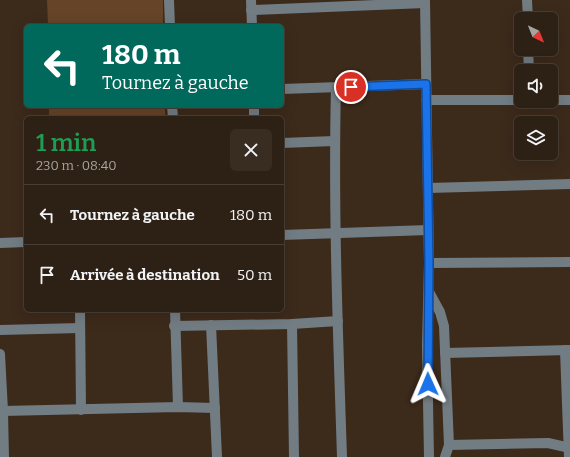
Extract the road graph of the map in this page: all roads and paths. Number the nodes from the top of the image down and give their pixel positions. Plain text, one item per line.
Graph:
1 (169, 0) edge
2 (527, 0) edge
3 (425, 1) edge
4 (251, 5) edge
5 (528, 12) edge
6 (170, 24) edge
7 (252, 24) edge
8 (426, 84) junction
9 (336, 87) junction
10 (284, 89) edge
11 (426, 100) junction
12 (514, 100) edge
13 (558, 100) edge
14 (570, 100) edge
15 (334, 141) junction
16 (284, 143) edge
17 (570, 184) edge
18 (428, 188) junction
19 (428, 230) junction
20 (335, 234) junction
21 (284, 235) edge
22 (24, 242) edge
23 (0, 243) edge
24 (570, 262) edge
25 (429, 263) junction
26 (428, 290) junction
27 (80, 312) edge
28 (175, 312) edge
29 (338, 321) junction
30 (292, 324) junction
31 (211, 325) junction
32 (174, 326) junction
33 (80, 328) junction
34 (0, 330) edge
35 (567, 350) edge
36 (446, 353) junction
37 (0, 354) edge
38 (446, 395) junction
39 (428, 396) junction
40 (178, 407) junction
41 (215, 408) junction
42 (81, 410) junction
43 (3, 411) junction
44 (448, 445) junction
45 (569, 451) edge
46 (4, 457) edge
47 (217, 457) edge
48 (294, 457) edge
49 (342, 457) edge
50 (429, 457) edge
51 (445, 457) edge

1 - 6 street
2 - 5 street
3 - 4 street
3 - 8 street
4 - 7 street
8 - 9 street
8 - 11 street
9 - 10 street
9 - 15 street
11 - 12 street
11 - 18 street
13 - 14 street
15 - 16 street
15 - 20 street
17 - 18 street
18 - 19 street
19 - 20 street
19 - 25 street
20 - 21 street
20 - 29 street
22 - 23 street
24 - 25 street
25 - 26 street
26 - 36 street
26 - 39 street
27 - 33 street
28 - 32 street
29 - 30 street
29 - 49 street
30 - 31 street
30 - 48 street
31 - 32 street
31 - 41 street
32 - 40 street
33 - 34 street
33 - 42 street
35 - 36 street
35 - 45 street
36 - 38 street
37 - 43 street
38 - 39 street
38 - 44 street
39 - 50 street
40 - 41 street
40 - 42 street
41 - 47 street
42 - 43 street
43 - 46 street
44 - 45 street
44 - 51 street

